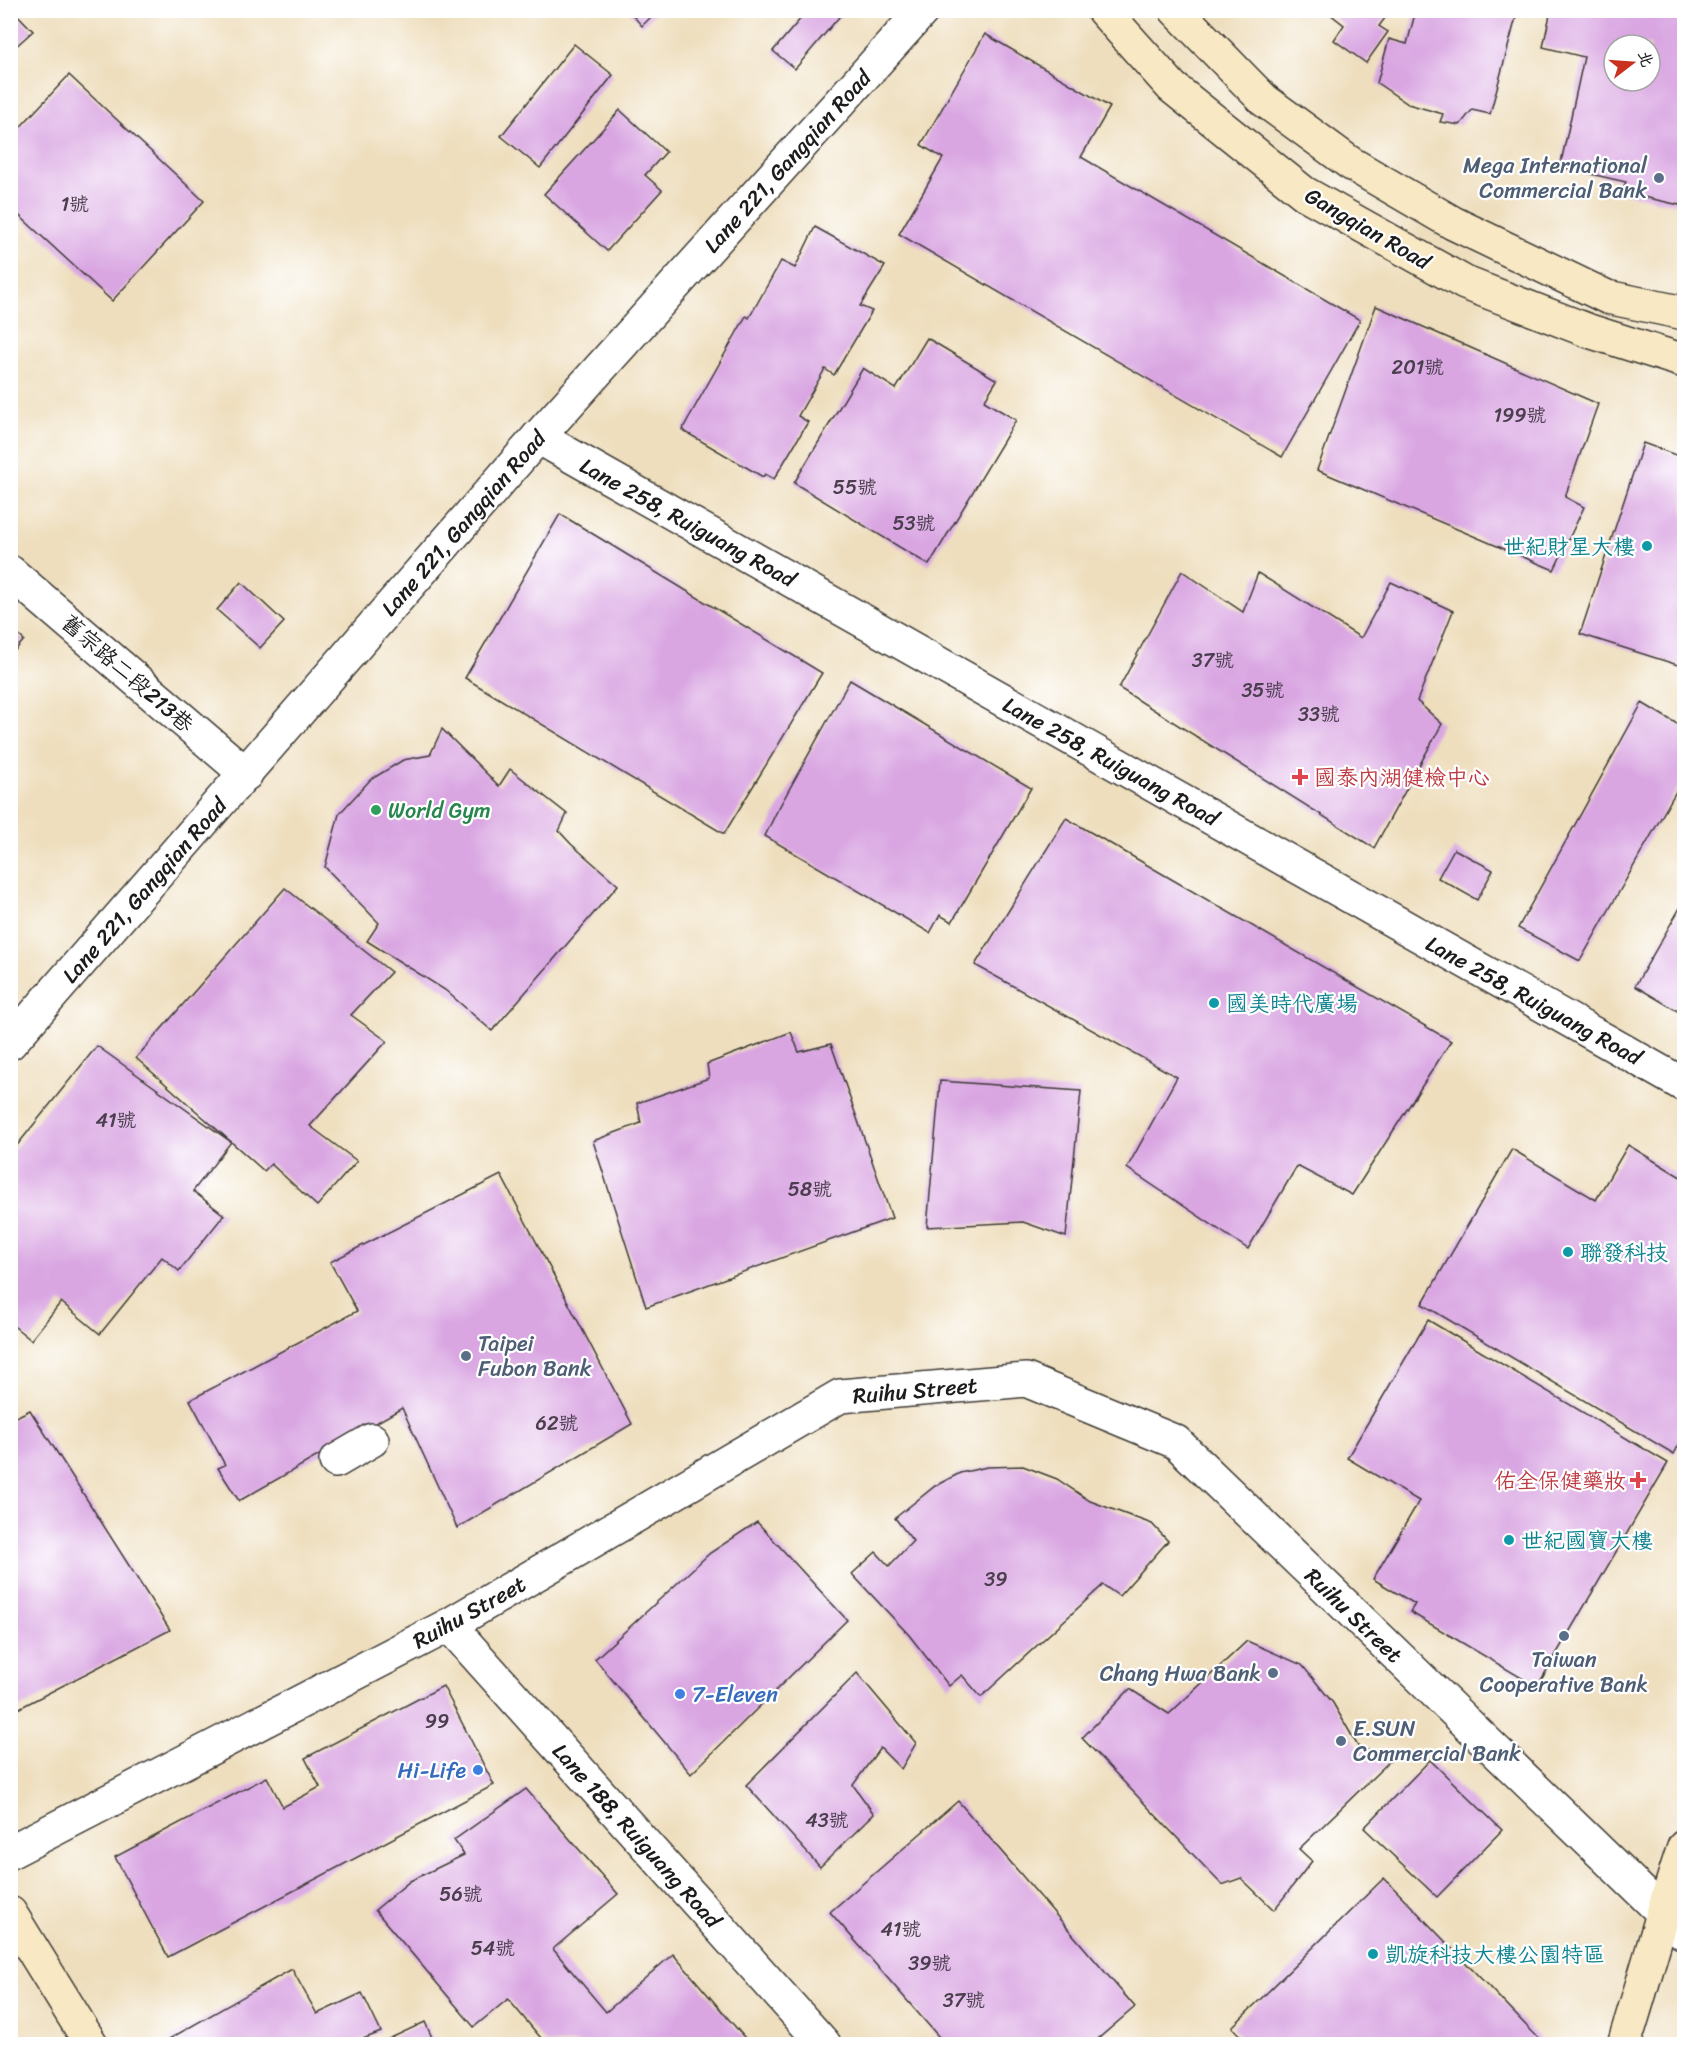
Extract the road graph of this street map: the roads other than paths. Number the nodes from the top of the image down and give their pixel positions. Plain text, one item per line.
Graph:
1 (924, 10) edge
2 (1103, 10) edge
3 (1176, 10) edge
4 (1684, 313) edge
5 (1684, 361) edge
6 (538, 437) junction
7 (10, 572) edge
8 (246, 774) junction
9 (10, 1042) edge
10 (1684, 1084) edge
11 (371, 1437) dead end
12 (336, 1461) dead end
13 (449, 1625) junction
14 (1684, 1847) edge
15 (10, 1852) edge
16 (10, 1913) edge
17 (1673, 1923) edge
18 (91, 2044) edge
19 (824, 2044) edge
20 (1624, 2044) edge

1 - 6 street, Lane 221, Gangqian Road
2 - 5 street, Gangqian Road
3 - 4 street, Gangqian Road
6 - 8 street, Lane 221, Gangqian Road
6 - 10 street, Lane 258, Ruiguang Road
7 - 8 street, 舊宗路二段213巷
8 - 9 street, Lane 221, Gangqian Road
11 - 12 street
13 - 15 street, Ruihu Street
13 - 17 street, Ruihu Street
13 - 19 street, Lane 188, Ruiguang Road
14 - 17 street
16 - 18 street
17 - 20 street

